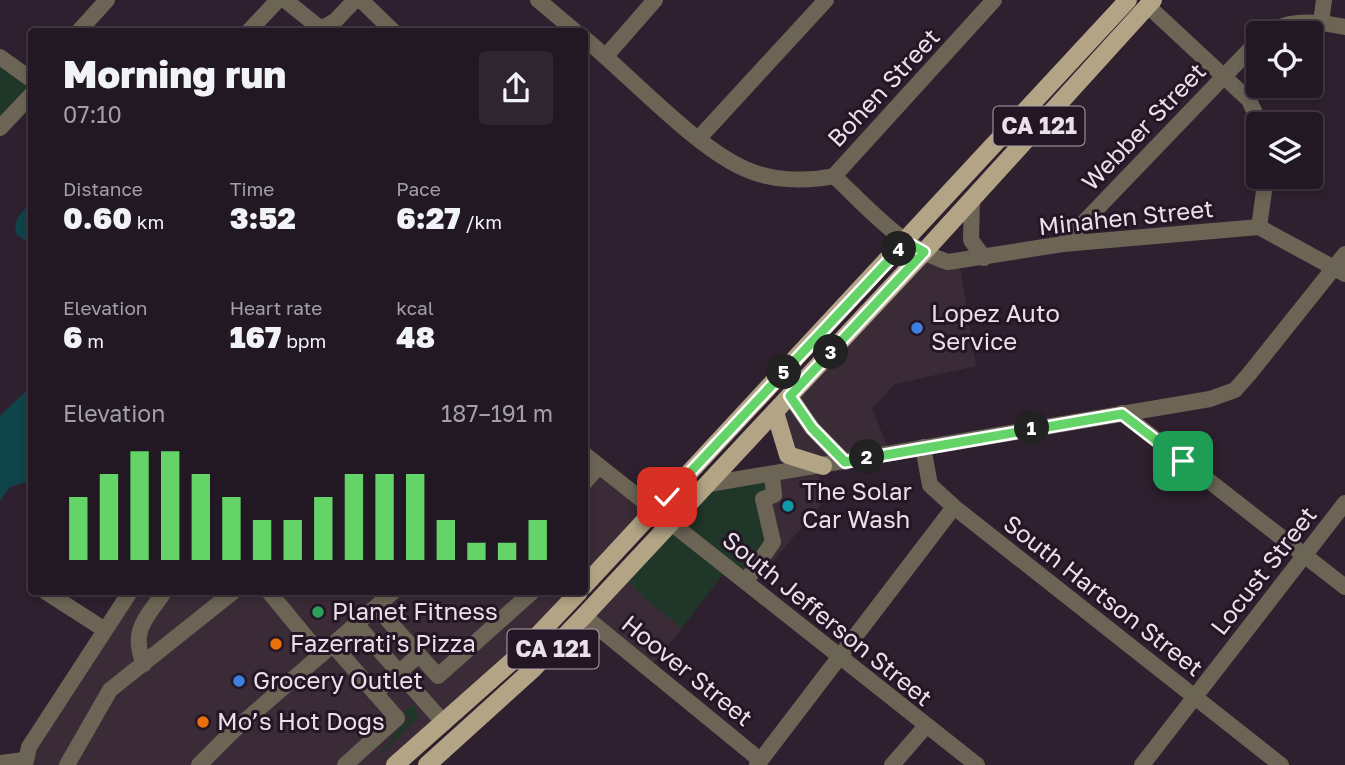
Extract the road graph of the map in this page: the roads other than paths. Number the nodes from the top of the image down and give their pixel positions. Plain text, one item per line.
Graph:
1 (107, 0) edge
2 (278, 0) edge
3 (286, 0) edge
4 (355, 0) edge
5 (361, 0) edge
6 (538, 0) edge
7 (655, 0) edge
8 (826, 0) edge
9 (995, 0) edge
10 (1128, 0) edge
11 (1324, 0) edge
12 (1151, 3) edge
13 (1321, 21) edge
14 (1323, 22) edge
15 (1345, 27) edge
16 (82, 28) edge
17 (252, 28) edge
18 (320, 28) edge
19 (323, 28) edge
20 (390, 28) edge
21 (571, 28) edge
22 (588, 41) edge
23 (1246, 53) edge
24 (606, 56) junction
25 (0, 57) edge
26 (1225, 75) junction
27 (28, 77) edge
28 (28, 98) edge
29 (1254, 112) edge
30 (0, 128) edge
31 (699, 138) junction
32 (834, 176) junction
33 (1264, 189) edge
34 (972, 199) junction
35 (1259, 227) junction
36 (906, 242) junction
37 (1063, 244) junction
38 (924, 252) junction
39 (1345, 254) edge
40 (984, 258) junction
41 (1339, 272) edge
42 (790, 396) junction
43 (775, 412) junction
44 (1122, 414) junction
45 (923, 447) junction
46 (588, 457) edge
47 (845, 462) junction
48 (599, 466) junction
49 (823, 466) junction
50 (772, 475) junction
51 (588, 478) edge
52 (709, 484) junction
53 (1345, 503) edge
54 (954, 507) junction
55 (654, 511) junction
56 (671, 524) junction
57 (1305, 556) junction
58 (588, 579) edge
59 (746, 581) junction
60 (1345, 587) edge
61 (51, 595) edge
62 (128, 595) edge
63 (162, 595) edge
64 (229, 595) edge
65 (272, 595) edge
66 (390, 595) edge
67 (529, 595) edge
68 (573, 595) edge
69 (377, 608) junction
70 (584, 616) junction
71 (357, 625) junction
72 (105, 630) junction
73 (327, 650) junction
74 (419, 655) junction
75 (842, 657) junction
76 (144, 664) junction
77 (399, 672) junction
78 (375, 693) junction
79 (1194, 698) junction
80 (444, 723) junction
81 (926, 726) junction
82 (758, 762) edge
83 (0, 763) edge
84 (24, 763) edge
85 (67, 765) edge
86 (199, 765) edge
87 (345, 765) edge
88 (396, 765) edge
89 (427, 765) edge
90 (892, 765) edge
91 (977, 765) edge
92 (1142, 765) edge
93 (1281, 765) edge

1 - 16 street
2 - 17 street
3 - 18 street
4 - 19 street
5 - 20 street
6 - 21 street
7 - 24 street
8 - 31 street
9 - 32 street, Bohen Street
10 - 36 main road, CA 121
11 - 13 street
12 - 26 street
12 - 34 main road, CA 121
14 - 15 street
22 - 24 street
23 - 26 street, Webber Street
24 - 31 street
25 - 27 street
26 - 29 street
26 - 37 street, Webber Street
28 - 30 street
31 - 32 street
32 - 36 street, Minahen Street
33 - 35 street
34 - 38 main road, CA 121
34 - 40 street
35 - 37 street, Minahen Street
35 - 41 street
36 - 38 street, Minahen Street
36 - 55 main road, CA 121
37 - 40 street, Minahen Street
38 - 40 street, Minahen Street
38 - 42 main road, CA 121
39 - 41 street
41 - 44 street
42 - 43 main road, CA 121
42 - 47 street
43 - 49 main road
43 - 52 main road, CA 121
44 - 45 street
44 - 57 street
45 - 47 street
45 - 54 street, South Hartson Street
46 - 48 street, South Jefferson Street
47 - 49 street
48 - 51 street
48 - 55 street, South Jefferson Street
49 - 50 street
50 - 52 street
50 - 59 street
52 - 56 main road, CA 121
53 - 57 street, Locust Street
54 - 75 street
54 - 79 street, South Hartson Street
55 - 56 street, South Jefferson Street
55 - 58 main road, CA 121
56 - 59 street, South Jefferson Street
56 - 70 main road, CA 121
57 - 60 street
57 - 79 street, Locust Street
59 - 75 street, South Jefferson Street
61 - 72 street
62 - 72 street
63 - 76 street
64 - 76 street
65 - 73 street
66 - 69 street
67 - 74 street
68 - 80 main road, CA 121
69 - 71 street
69 - 74 street
70 - 82 street, Hoover Street
70 - 89 main road, CA 121
71 - 73 street
71 - 77 street
72 - 84 street
73 - 78 street
73 - 86 street
74 - 77 street
75 - 81 street, South Jefferson Street
75 - 82 street
76 - 85 street
77 - 78 street
77 - 80 street
78 - 87 street
79 - 92 street, Locust Street
79 - 93 street, South Hartson Street
80 - 88 main road, CA 121
81 - 90 street
81 - 91 street, South Jefferson Street
83 - 84 street

